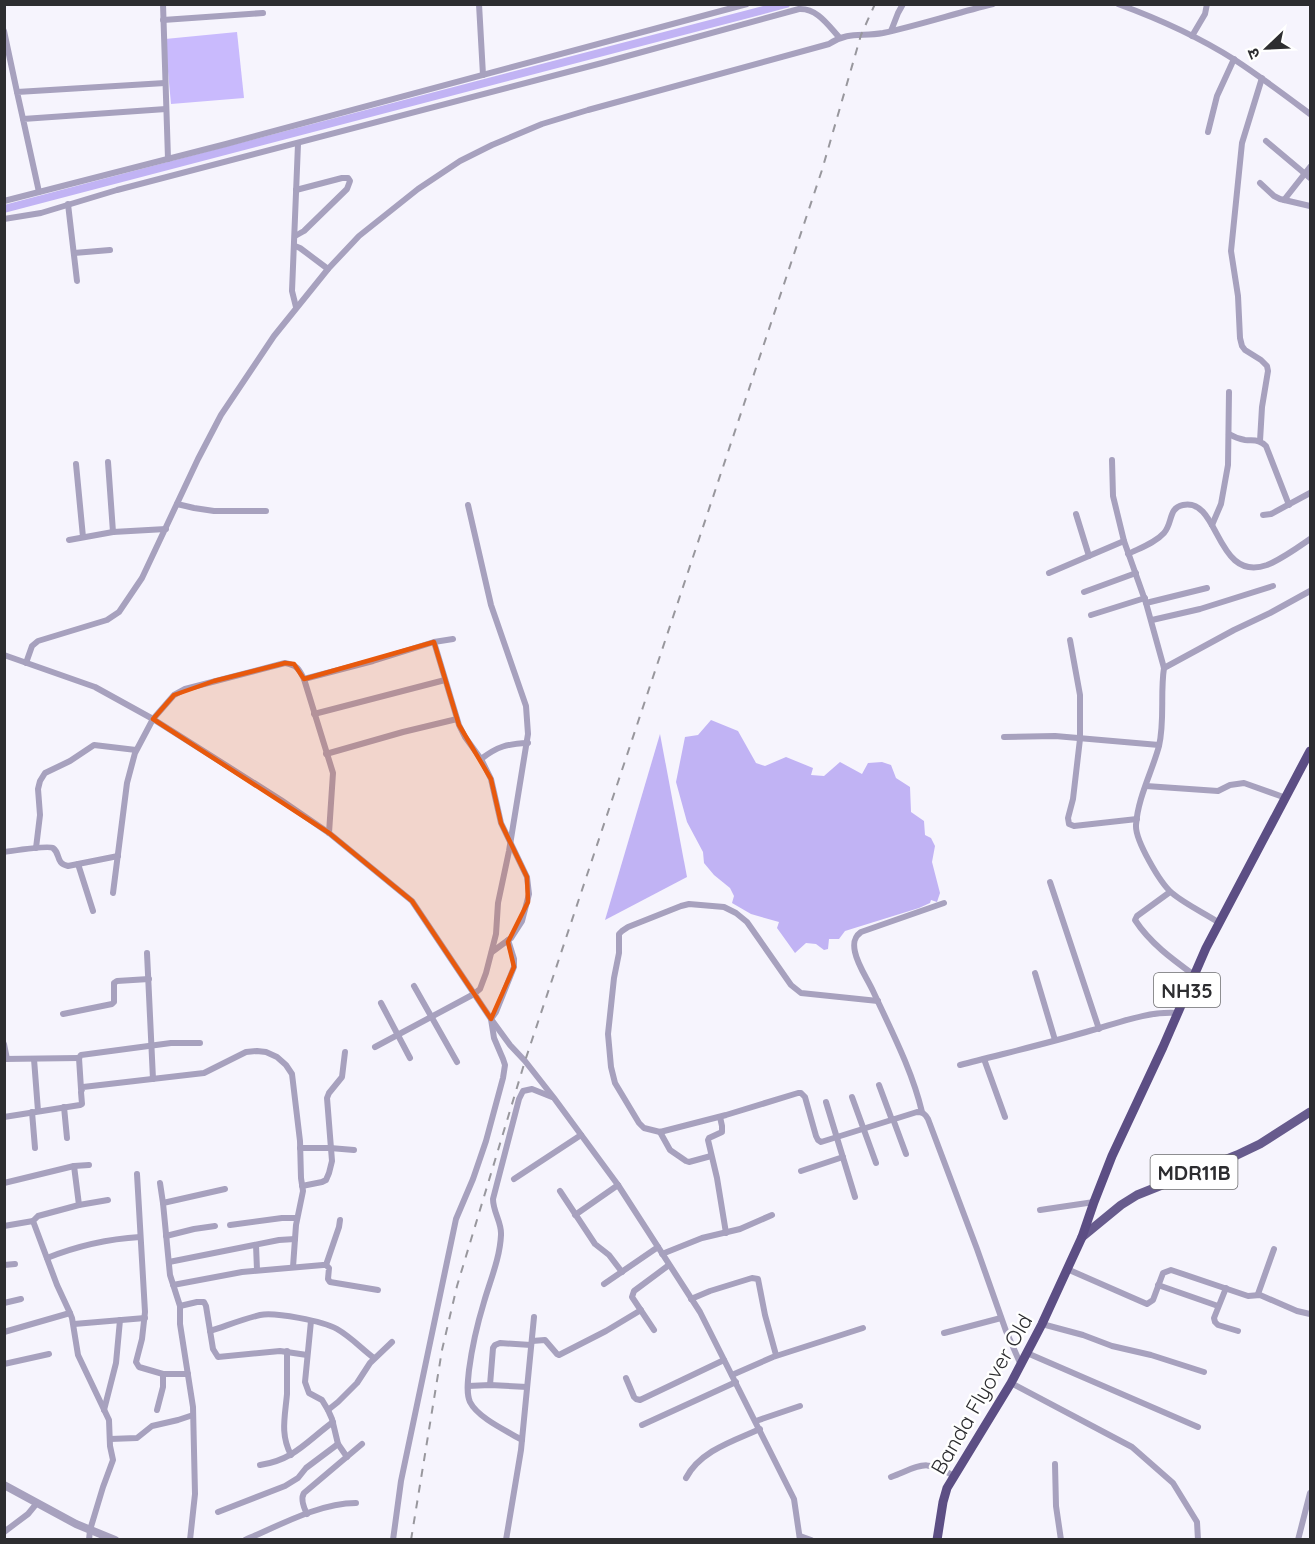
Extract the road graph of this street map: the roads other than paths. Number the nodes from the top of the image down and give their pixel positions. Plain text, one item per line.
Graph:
1 (163, 4) edge
2 (479, 4) edge
3 (747, 4) edge
4 (903, 4) edge
5 (993, 4) edge
6 (1118, 4) edge
7 (1207, 4) edge
8 (263, 14) dead end
9 (163, 20) junction
10 (4, 31) edge
11 (891, 31) junction
12 (1192, 36) junction
13 (839, 37) junction
14 (1234, 59) junction
15 (483, 75) junction
16 (1262, 78) junction
17 (165, 83) junction
18 (17, 92) junction
19 (1311, 104) edge
20 (166, 109) junction
21 (1310, 114) edge
22 (23, 119) junction
23 (1208, 132) dead end
24 (1266, 141) dead end
25 (298, 144) junction
26 (168, 159) junction
27 (1311, 167) edge
28 (1308, 176) edge
29 (1260, 183) dead end
30 (296, 190) junction
31 (39, 192) junction
32 (1284, 200) junction
33 (4, 201) edge
34 (68, 204) junction
35 (1311, 206) edge
36 (4, 219) edge
37 (295, 236) junction
38 (295, 246) junction
39 (110, 250) dead end
40 (74, 253) junction
41 (328, 269) junction
42 (77, 281) dead end
43 (296, 307) junction
44 (1229, 392) dead end
45 (1229, 434) junction
46 (1260, 441) junction
47 (1112, 460) dead end
48 (108, 462) dead end
49 (76, 464) dead end
50 (1311, 493) edge
51 (177, 504) junction
52 (468, 505) dead end
53 (1289, 505) junction
54 (266, 511) dead end
55 (1076, 514) dead end
56 (1263, 515) dead end
57 (1212, 525) junction
58 (166, 529) junction
59 (113, 531) junction
60 (83, 537) junction
61 (1311, 539) edge
62 (69, 540) dead end
63 (1124, 542) junction
64 (1128, 554) junction
65 (1089, 556) junction
66 (1049, 573) dead end
67 (1136, 573) junction
68 (1273, 586) dead end
69 (1207, 588) dead end
70 (1311, 591) edge
71 (1084, 592) dead end
72 (1146, 600) junction
73 (1091, 615) dead end
74 (1152, 620) junction
75 (453, 639) dead end
76 (1070, 639) dead end
77 (434, 642) junction
78 (4, 655) edge
79 (26, 663) junction
80 (1164, 668) junction
81 (304, 679) junction
82 (445, 680) junction
83 (314, 714) junction
84 (153, 719) junction
85 (458, 719) junction
86 (1004, 737) dead end
87 (1080, 739) junction
88 (528, 743) junction
89 (1159, 745) junction
90 (136, 750) junction
91 (1311, 751) edge
92 (326, 754) junction
93 (481, 759) junction
94 (1146, 786) junction
95 (1286, 798) junction
96 (1137, 819) junction
97 (329, 833) junction
98 (510, 844) junction
99 (36, 848) junction
100 (4, 852) edge
101 (118, 855) junction
102 (78, 864) junction
103 (1050, 882) dead end
104 (1170, 892) junction
105 (113, 893) dead end
106 (944, 903) dead end
107 (93, 910) dead end
108 (1218, 922) junction
109 (508, 940) junction
110 (147, 953) dead end
111 (492, 953) junction
112 (1035, 973) dead end
113 (1194, 975) junction
114 (149, 979) junction
115 (414, 986) dead end
116 (474, 994) junction
117 (878, 1001) junction
118 (381, 1003) dead end
119 (1177, 1013) junction
120 (63, 1014) dead end
121 (432, 1016) junction
122 (491, 1020) junction
123 (1099, 1029) junction
124 (398, 1034) junction
125 (1055, 1040) junction
126 (200, 1043) dead end
127 (4, 1044) edge
128 (152, 1046) junction
129 (375, 1047) dead end
130 (345, 1052) dead end
131 (79, 1058) junction
132 (410, 1058) dead end
133 (6, 1059) edge
134 (33, 1059) junction
135 (984, 1059) junction
136 (457, 1062) dead end
137 (960, 1065) dead end
138 (153, 1079) junction
139 (879, 1085) dead end
140 (81, 1089) junction
141 (852, 1097) dead end
142 (554, 1098) junction
143 (826, 1102) dead end
144 (64, 1107) junction
145 (35, 1112) junction
146 (922, 1112) junction
147 (1311, 1112) edge
148 (4, 1116) edge
149 (720, 1117) junction
150 (1005, 1117) dead end
151 (893, 1120) junction
152 (863, 1129) junction
153 (660, 1132) junction
154 (581, 1135) junction
155 (836, 1137) junction
156 (67, 1138) dead end
157 (36, 1148) dead end
158 (300, 1148) junction
159 (330, 1148) junction
160 (354, 1150) dead end
161 (906, 1154) dead end
162 (711, 1156) junction
163 (843, 1157) junction
164 (876, 1163) dead end
165 (89, 1165) dead end
166 (74, 1166) junction
167 (801, 1171) dead end
168 (137, 1174) dead end
169 (514, 1179) dead end
170 (4, 1183) edge
171 (160, 1183) dead end
172 (618, 1185) junction
173 (302, 1186) junction
174 (225, 1190) dead end
175 (560, 1191) dead end
176 (855, 1197) dead end
177 (108, 1200) dead end
178 (1094, 1202) junction
179 (163, 1203) junction
180 (79, 1205) junction
181 (1040, 1210) dead end
182 (575, 1215) junction
183 (772, 1215) dead end
184 (297, 1218) junction
185 (340, 1220) dead end
186 (33, 1221) junction
187 (230, 1225) dead end
188 (4, 1226) edge
189 (214, 1226) dead end
190 (726, 1233) junction
191 (166, 1236) junction
192 (140, 1237) junction
193 (1082, 1237) junction
194 (295, 1239) junction
195 (256, 1245) junction
196 (658, 1247) junction
197 (1274, 1249) dead end
198 (662, 1254) junction
199 (46, 1258) junction
200 (169, 1262) junction
201 (15, 1264) dead end
202 (4, 1265) edge
203 (326, 1265) junction
204 (669, 1265) junction
205 (293, 1267) junction
206 (1067, 1269) junction
207 (257, 1270) junction
208 (622, 1272) junction
209 (604, 1284) dead end
210 (173, 1285) junction
211 (1158, 1285) junction
212 (1226, 1288) junction
213 (378, 1290) dead end
214 (1258, 1294) junction
215 (21, 1299) dead end
216 (691, 1299) junction
217 (4, 1303) edge
218 (180, 1306) junction
219 (1218, 1306) junction
220 (641, 1310) junction
221 (70, 1313) junction
222 (1311, 1314) edge
223 (534, 1317) dead end
224 (145, 1318) junction
225 (1001, 1318) junction
226 (120, 1320) junction
227 (311, 1321) junction
228 (74, 1324) junction
229 (1042, 1324) junction
230 (863, 1328) dead end
231 (654, 1330) dead end
232 (1238, 1330) dead end
233 (210, 1331) junction
234 (4, 1332) edge
235 (944, 1333) dead end
236 (392, 1342) dead end
237 (532, 1343) junction
238 (287, 1351) junction
239 (49, 1353) dead end
240 (1027, 1353) junction
241 (307, 1355) junction
242 (776, 1355) junction
243 (374, 1358) junction
244 (724, 1360) junction
245 (4, 1364) edge
246 (1021, 1366) junction
247 (1204, 1372) dead end
248 (163, 1374) junction
249 (188, 1374) junction
250 (626, 1378) dead end
251 (734, 1378) junction
252 (1011, 1383) junction
253 (490, 1385) junction
254 (468, 1386) junction
255 (527, 1388) junction
256 (800, 1406) dead end
257 (104, 1410) junction
258 (157, 1410) dead end
259 (328, 1410) junction
260 (193, 1414) junction
261 (756, 1421) junction
262 (333, 1422) junction
263 (642, 1425) dead end
264 (1197, 1427) dead end
265 (760, 1429) junction
266 (110, 1439) junction
267 (522, 1440) junction
268 (338, 1444) junction
269 (362, 1444) dead end
270 (291, 1455) junction
271 (347, 1457) junction
272 (1055, 1464) dead end
273 (260, 1465) dead end
274 (954, 1476) junction
275 (891, 1477) dead end
276 (686, 1478) dead end
277 (4, 1485) edge
278 (1311, 1493) edge
279 (37, 1503) junction
280 (356, 1503) dead end
281 (218, 1512) dead end
282 (307, 1514) junction
283 (90, 1530) junction
284 (4, 1532) edge
285 (800, 1538) edge
286 (89, 1539) edge
287 (115, 1539) edge
288 (190, 1539) edge
289 (245, 1539) edge
290 (393, 1539) edge
291 (506, 1539) edge
292 (811, 1539) edge
293 (937, 1539) edge
294 (1061, 1539) edge
295 (1198, 1539) edge
296 (1298, 1539) edge

1 - 9 street
2 - 15 street
3 - 15 street
4 - 11 street
5 - 11 street
6 - 12 street
7 - 12 street
8 - 9 street
9 - 17 street
10 - 18 street
11 - 13 street
12 - 14 street
13 - 25 street
13 - 41 street
14 - 16 street
14 - 23 street
15 - 26 street
16 - 21 street
16 - 46 street
17 - 18 street
17 - 20 street
18 - 22 street
19 - 21 street
20 - 22 street
20 - 26 street
22 - 31 street
24 - 28 street
25 - 30 street
25 - 34 street
26 - 31 street
27 - 28 street
28 - 32 street
29 - 32 street
30 - 37 street
30 - 37 street
31 - 33 street
32 - 35 street
34 - 36 street
34 - 40 street
37 - 38 street
38 - 41 street
38 - 43 street
39 - 40 street
40 - 42 street
41 - 43 street
43 - 51 street
44 - 45 street
45 - 46 street
45 - 57 street
46 - 53 street
47 - 63 street
48 - 59 street
49 - 60 street
50 - 53 street
51 - 54 street
51 - 58 street
52 - 88 street
53 - 56 street
55 - 65 street
57 - 61 street
57 - 64 street
58 - 59 street
58 - 79 street
59 - 60 street
60 - 62 street
63 - 64 street
63 - 65 street
64 - 67 street
65 - 66 street
67 - 71 street
67 - 72 street
68 - 74 street
69 - 72 street
70 - 80 street
72 - 73 street
72 - 74 street
74 - 80 street
75 - 77 street
76 - 87 street
77 - 81 street
77 - 82 street
78 - 79 street
79 - 84 street
80 - 89 street
81 - 83 street
81 - 84 street
82 - 83 street
82 - 85 street
83 - 92 street
84 - 90 street
84 - 97 street
85 - 92 street
85 - 93 street
86 - 87 street
87 - 89 street
87 - 96 street
88 - 93 street
88 - 98 street
89 - 94 street
90 - 99 street
90 - 101 street
91 - 95 highway, NH35
92 - 97 street
93 - 98 street
94 - 95 street
94 - 96 street
95 - 108 highway, NH35
96 - 104 street
97 - 116 street
98 - 109 street
98 - 111 street
99 - 100 street
99 - 102 street
101 - 102 street
101 - 105 street
102 - 107 street
103 - 123 street
104 - 108 street
104 - 113 street
106 - 117 street
108 - 113 highway, NH35
109 - 111 street
109 - 122 street
110 - 114 street
111 - 116 street
112 - 125 street
113 - 119 highway, NH35
114 - 120 street
114 - 128 street
115 - 121 street
116 - 121 street
116 - 122 street
117 - 146 street
117 - 153 street
118 - 124 street
119 - 123 street
119 - 178 highway, NH35
121 - 124 street
121 - 136 street
122 - 142 street
122 - 290 street
123 - 125 street
124 - 129 street
124 - 132 street
125 - 135 street
126 - 128 street
127 - 133 street
128 - 131 street
128 - 138 street
130 - 159 street
131 - 134 street
131 - 140 street
133 - 134 street
134 - 145 street
135 - 137 street
135 - 150 street
138 - 140 street
138 - 158 street
139 - 151 street
140 - 144 street
141 - 152 street
142 - 154 street
142 - 254 street
143 - 155 street
144 - 145 street
144 - 156 street
145 - 148 street
145 - 157 street
146 - 151 street
146 - 225 street
147 - 193 main road, MDR11B
149 - 153 street
149 - 155 street
149 - 162 street
151 - 152 street
151 - 161 street
152 - 155 street
152 - 164 street
153 - 162 street
154 - 169 street
154 - 172 street
155 - 163 street
158 - 159 street
158 - 173 street
159 - 160 street
159 - 173 street
162 - 190 street
163 - 167 street
163 - 176 street
165 - 166 street
166 - 170 street
166 - 180 street
168 - 192 street
171 - 179 street
172 - 182 street
172 - 196 street
173 - 184 street
174 - 179 street
175 - 182 street
177 - 180 street
178 - 181 street
178 - 193 highway, NH35
179 - 191 street
180 - 186 street
182 - 208 street
183 - 190 street
184 - 187 street
184 - 194 street
185 - 203 street
186 - 188 street
186 - 199 street
189 - 191 street
190 - 198 street
191 - 200 street
192 - 199 street
192 - 224 street
193 - 206 highway, Banda Flyover Old / NH35
194 - 195 street
194 - 205 street
195 - 200 street
195 - 207 street
196 - 198 street
196 - 208 street
197 - 214 street
198 - 204 street
199 - 221 street
200 - 210 street
201 - 202 street
203 - 205 street
203 - 213 street
204 - 216 street
204 - 220 street
205 - 207 street
206 - 211 street
206 - 229 highway, Banda Flyover Old / NH35
207 - 210 street
208 - 209 street
210 - 218 street
211 - 212 street
211 - 219 street
212 - 214 street
212 - 219 street
214 - 222 street
215 - 217 street
216 - 242 street
216 - 244 street
218 - 233 street
218 - 249 street
219 - 232 street
220 - 231 street
220 - 237 street
221 - 228 street
221 - 234 street
223 - 237 street
224 - 226 street
224 - 248 street
225 - 235 street
225 - 246 street
226 - 228 street
226 - 257 street
227 - 233 street
227 - 241 street
227 - 243 street
228 - 257 street
229 - 240 highway, Banda Flyover Old / NH35
229 - 247 street
230 - 242 street
233 - 238 street
236 - 243 street
237 - 253 street
237 - 255 street
238 - 241 street
238 - 270 street
239 - 245 street
240 - 246 highway, Banda Flyover Old / NH35
240 - 264 street
241 - 259 street
242 - 251 street
243 - 259 street
244 - 250 street
244 - 251 street
246 - 252 highway, Banda Flyover Old / NH35
248 - 249 street
248 - 258 street
249 - 260 street
251 - 261 street
251 - 263 street
252 - 274 highway, Banda Flyover Old / NH35
252 - 295 street
253 - 254 street
253 - 255 street
254 - 267 street
255 - 267 street
256 - 261 street
257 - 266 street
259 - 262 street
260 - 266 street
260 - 288 street
261 - 265 street
262 - 268 street
262 - 270 street
265 - 276 street
265 - 285 street
266 - 283 street
267 - 291 street
268 - 271 street
268 - 281 street
269 - 271 street
270 - 273 street
271 - 282 street
272 - 294 street
274 - 275 street
274 - 293 highway, Banda Flyover Old / NH35
277 - 279 street
278 - 296 street
279 - 283 street
279 - 284 street
280 - 282 street
282 - 289 street
283 - 286 street
283 - 287 street
285 - 292 street

